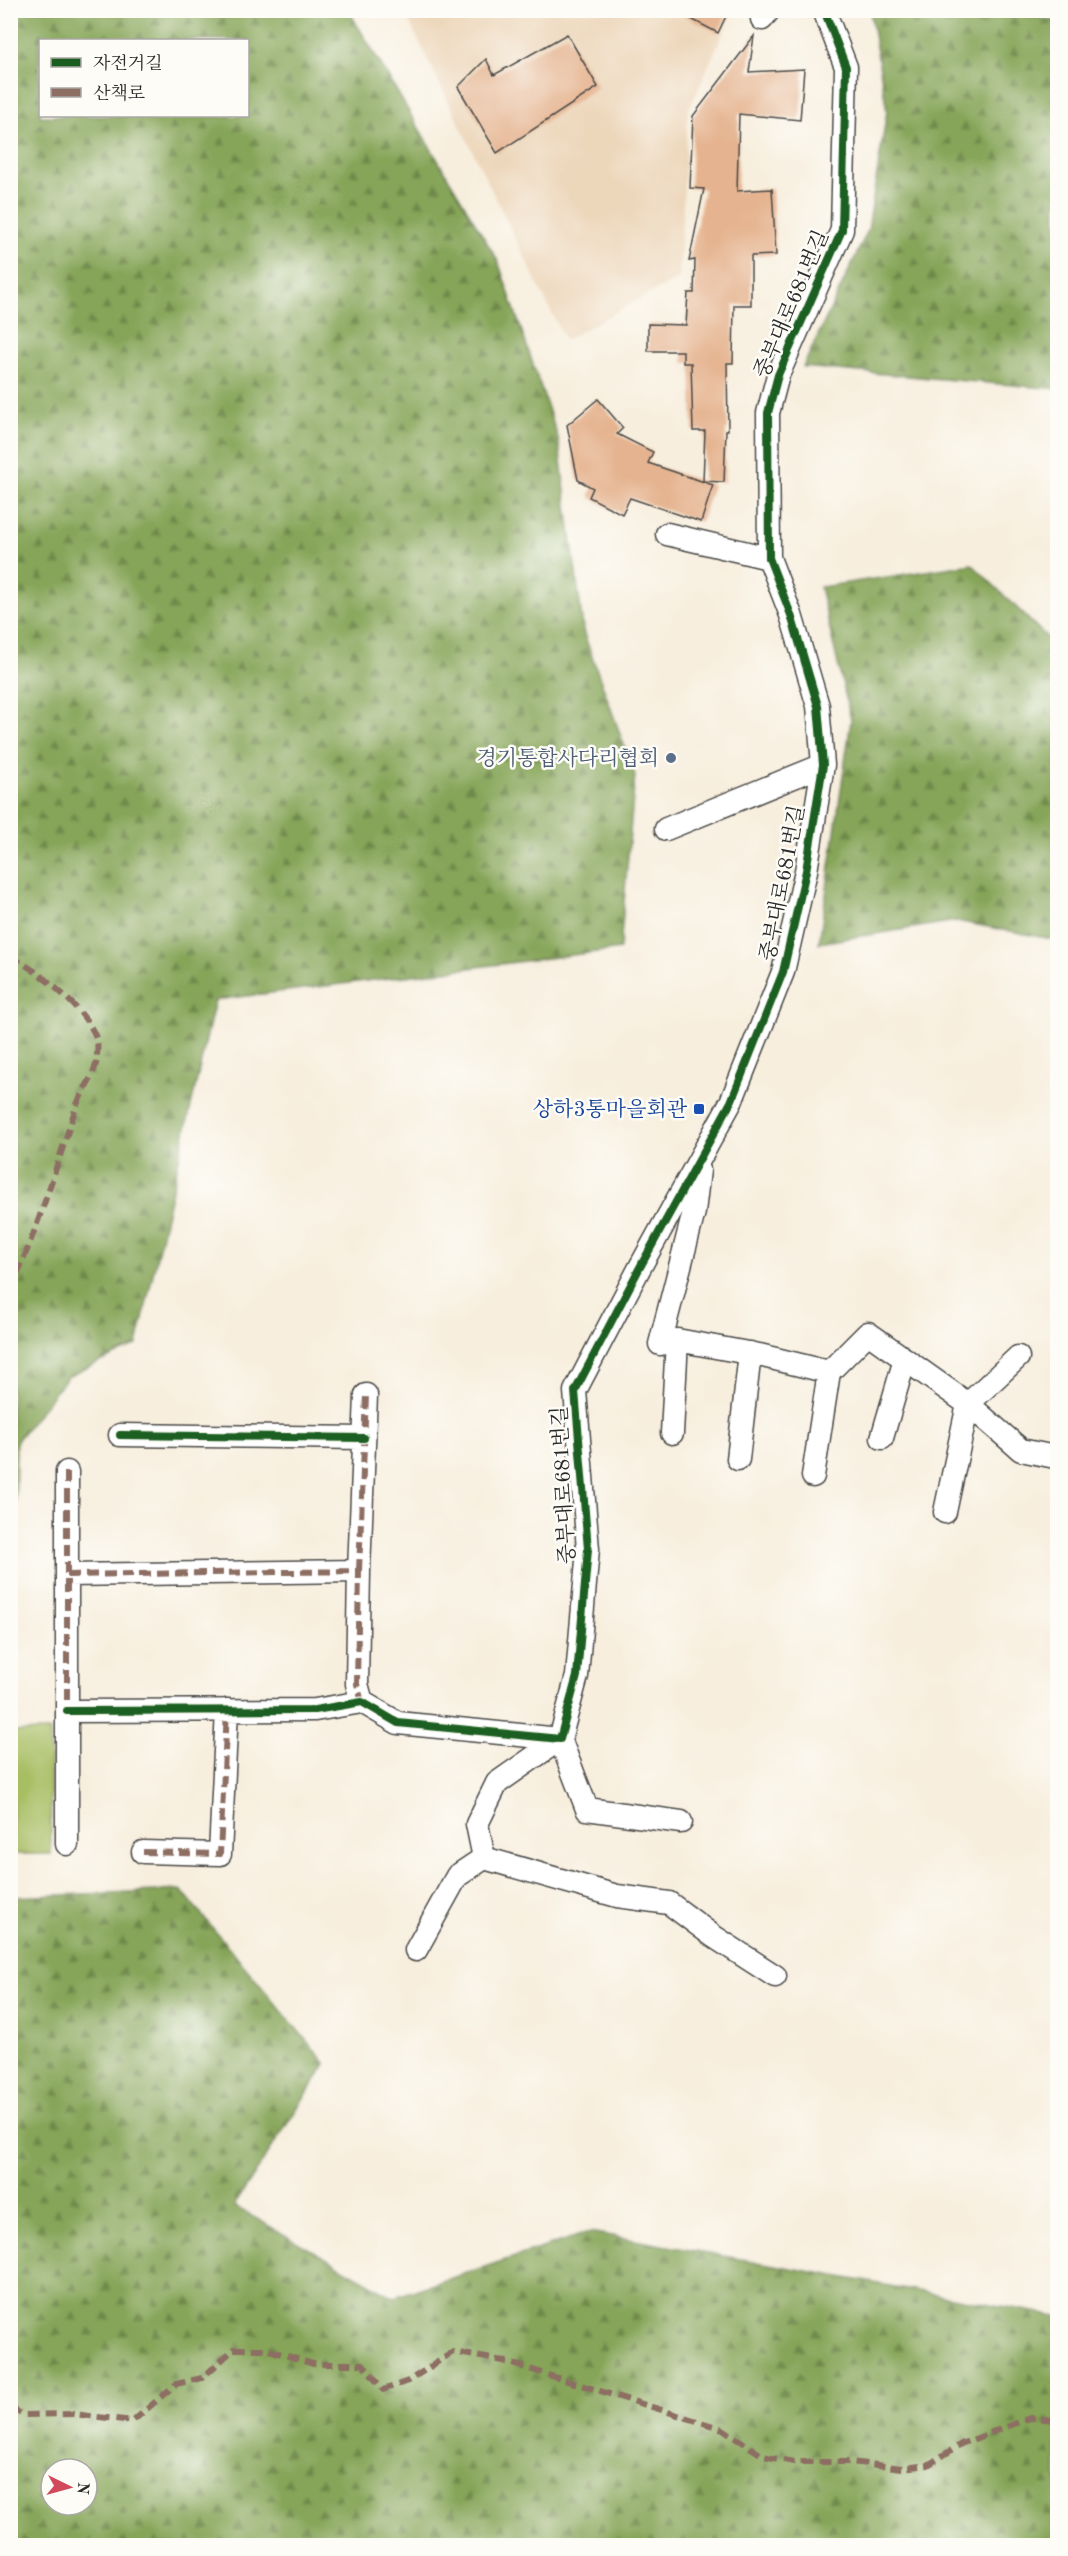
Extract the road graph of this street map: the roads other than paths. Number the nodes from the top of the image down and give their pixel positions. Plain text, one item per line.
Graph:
1 (824, 10) edge
2 (667, 534) dead end
3 (769, 558) junction
4 (823, 765) junction
5 (666, 829) dead end
6 (701, 1158) junction
7 (677, 1340) junction
8 (750, 1353) junction
9 (1018, 1357) dead end
10 (905, 1359) junction
11 (829, 1372) junction
12 (366, 1395) dead end
13 (968, 1404) junction
14 (672, 1432) dead end
15 (120, 1435) dead end
16 (364, 1438) junction
17 (882, 1438) dead end
18 (1055, 1457) dead end
19 (738, 1459) dead end
20 (67, 1472) dead end
21 (813, 1476) dead end
22 (945, 1512) dead end
23 (358, 1571) junction
24 (67, 1575) junction
25 (362, 1702) junction
26 (227, 1710) junction
27 (67, 1711) junction
28 (560, 1739) junction
29 (681, 1822) dead end
30 (67, 1844) dead end
31 (143, 1852) dead end
32 (484, 1858) junction
33 (416, 1950) dead end
34 (775, 1976) dead end

1 - 3 street, 중부대로681번길
2 - 3 street
3 - 4 street, 중부대로681번길
4 - 5 street
4 - 6 street, 중부대로681번길
6 - 7 street
6 - 28 street, 중부대로681번길
7 - 8 street
7 - 14 street
8 - 11 street
8 - 19 street
9 - 13 street
10 - 11 street
10 - 13 street
10 - 17 street
11 - 21 street
12 - 16 street
13 - 18 street
13 - 22 street
15 - 16 street
16 - 23 street
20 - 24 street
23 - 24 street
23 - 25 street
24 - 27 street
25 - 26 street
25 - 28 street
26 - 27 street
26 - 31 street
27 - 30 street
28 - 29 street
28 - 32 street
32 - 33 street
32 - 34 street

